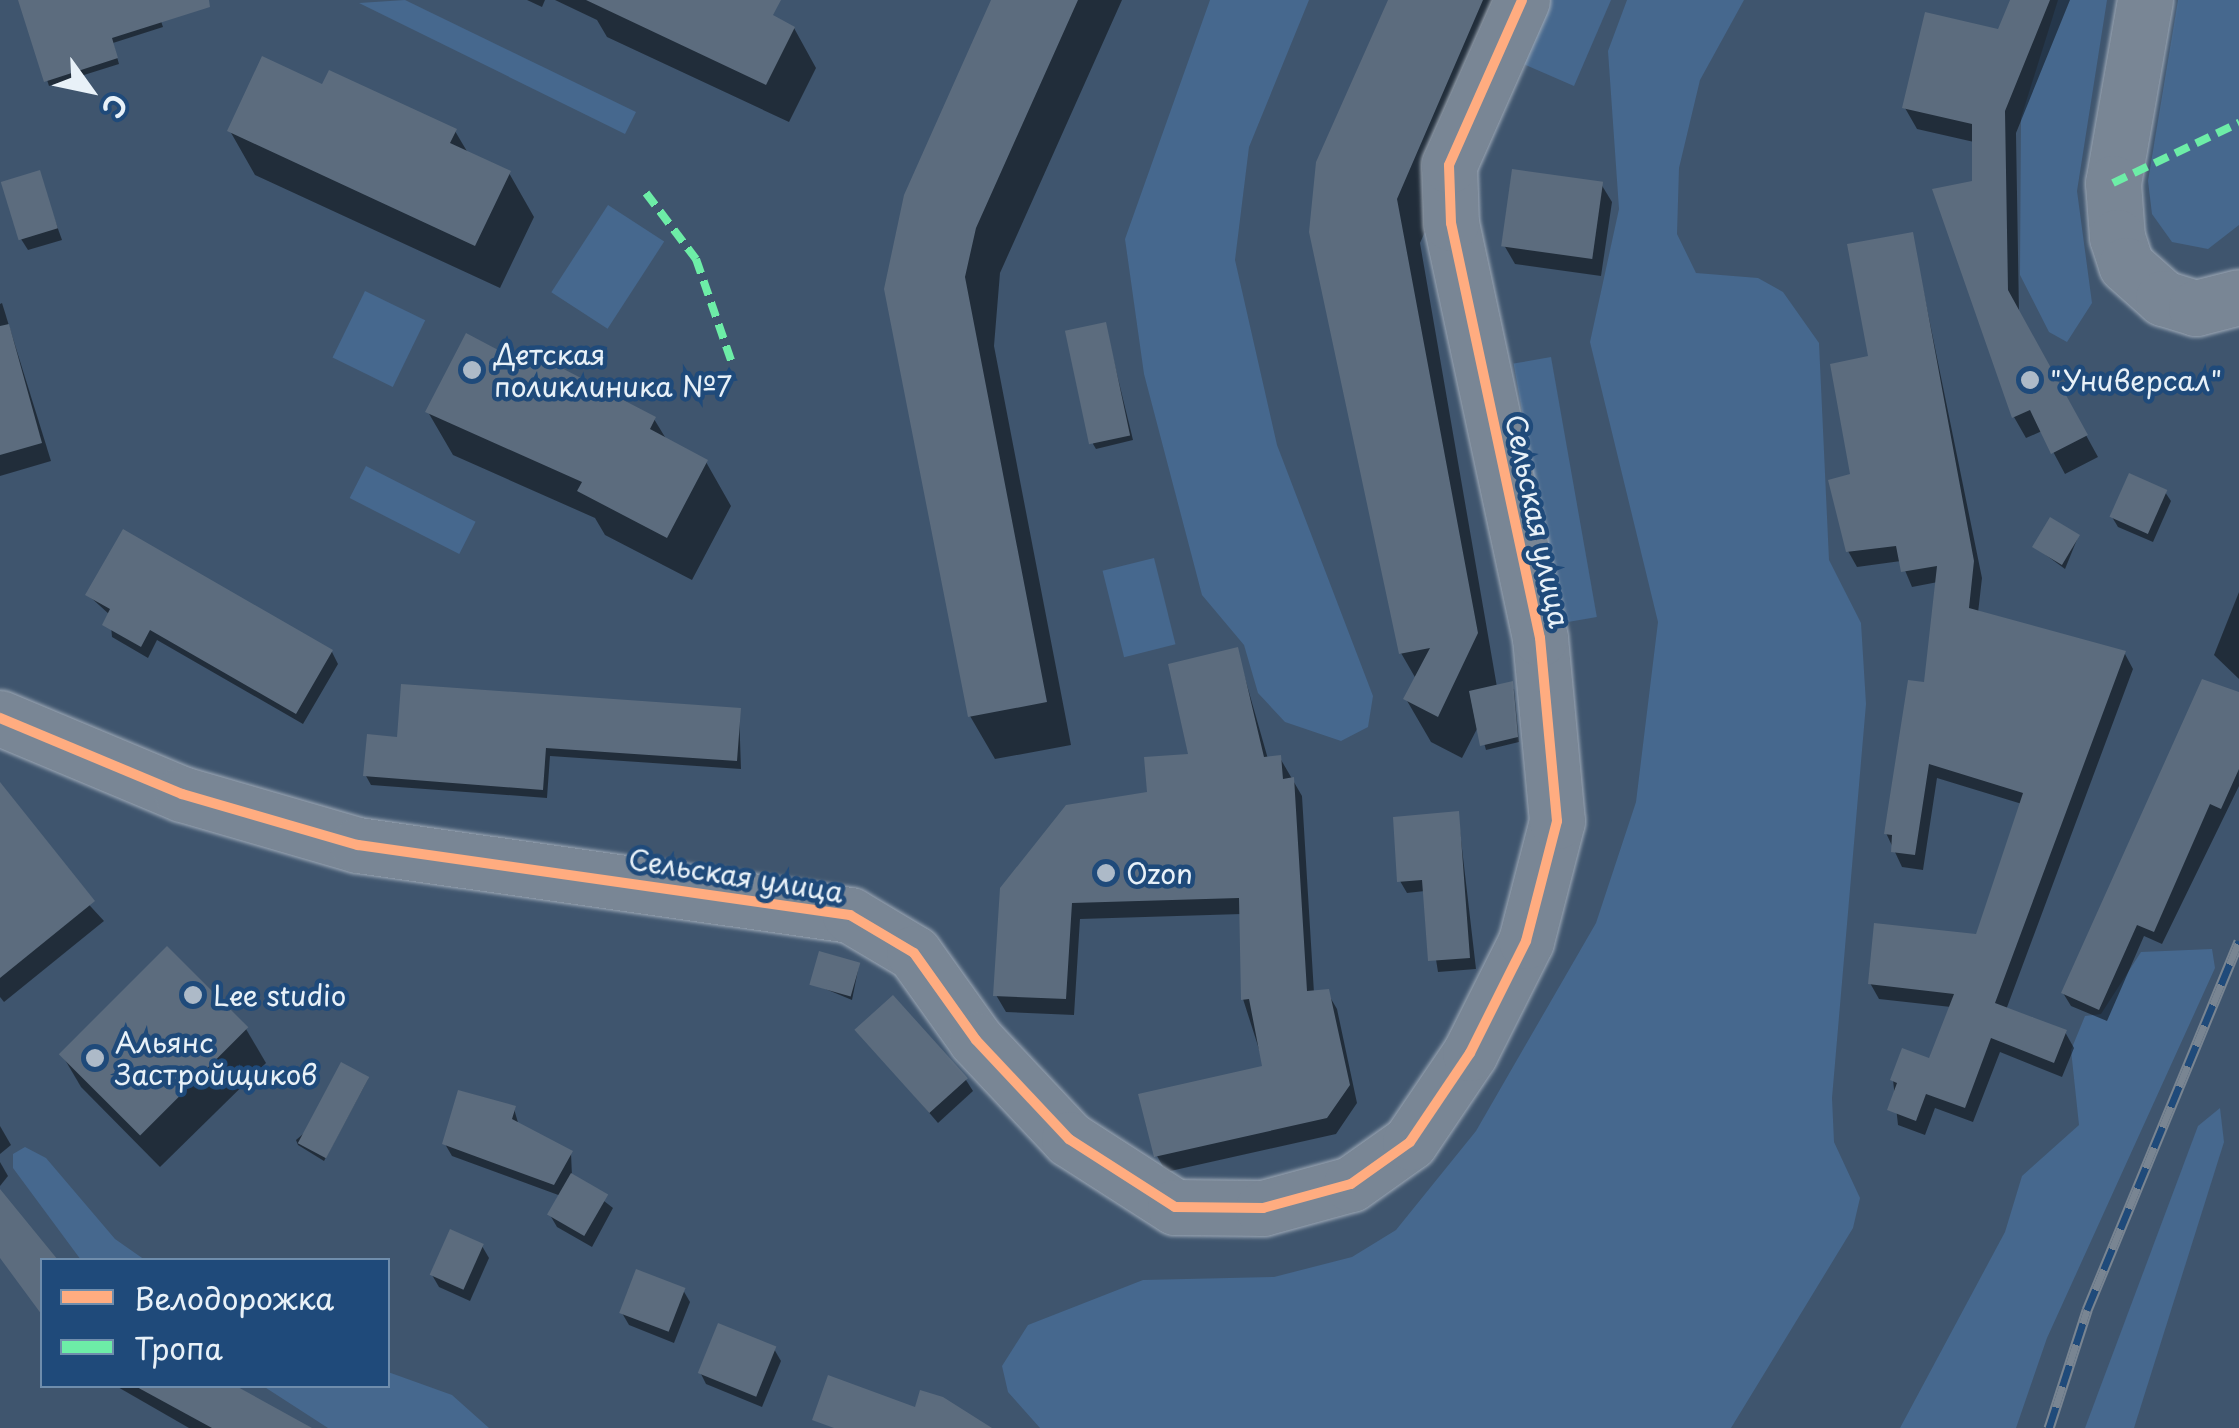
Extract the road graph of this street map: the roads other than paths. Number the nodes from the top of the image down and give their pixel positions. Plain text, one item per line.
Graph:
1 (1522, 0) edge
2 (2144, 0) edge
3 (2239, 297) edge
4 (0, 718) edge

1 - 4 street, Сельская улица
2 - 3 street

